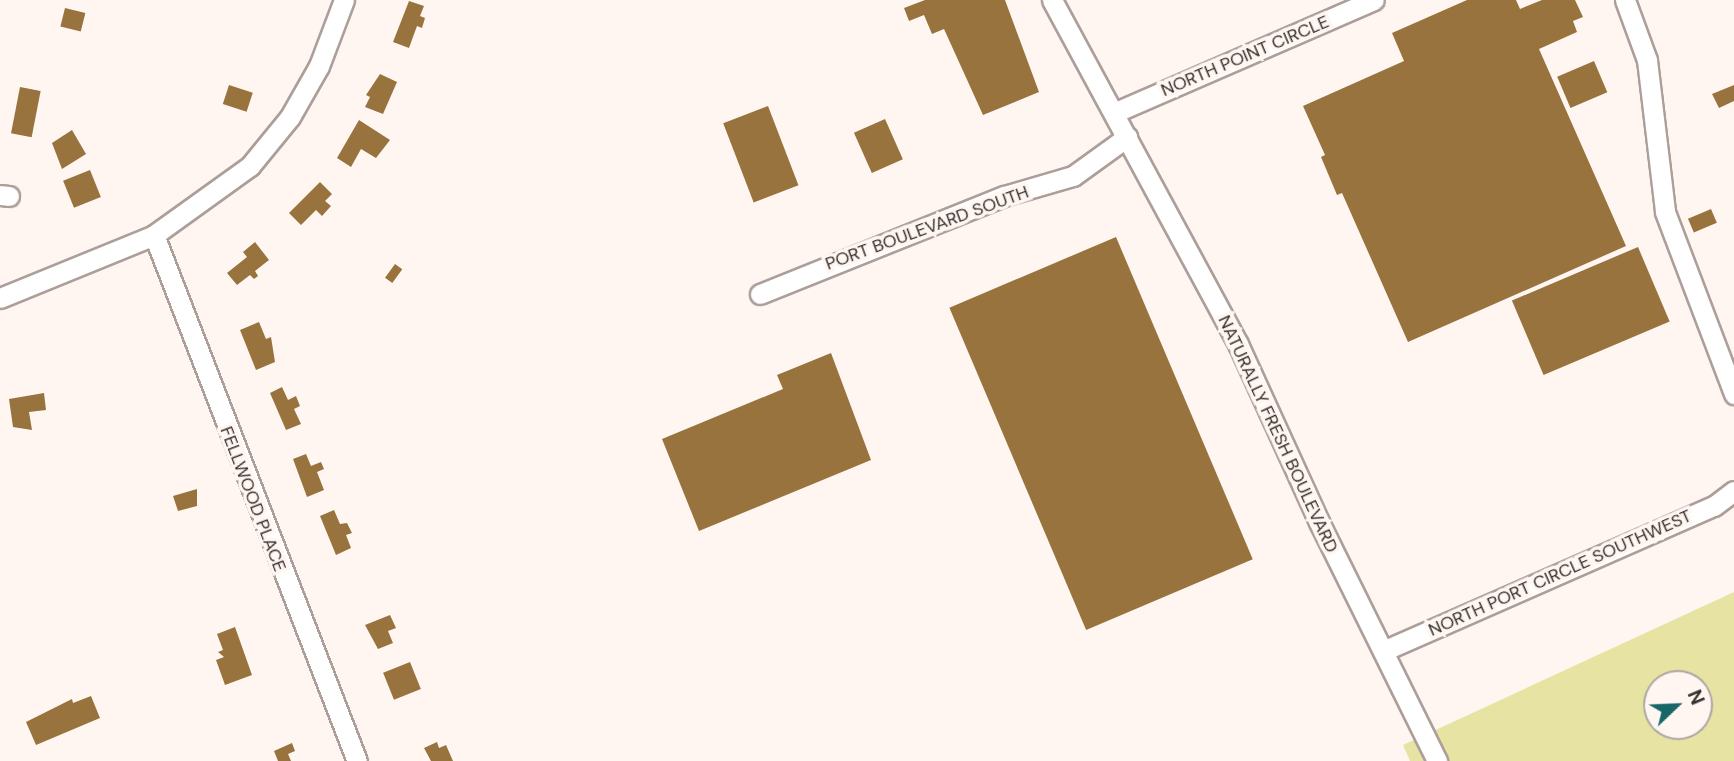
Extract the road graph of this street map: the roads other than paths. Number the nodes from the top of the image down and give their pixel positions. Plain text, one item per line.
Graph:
1 (344, 0) edge
2 (1052, 0) edge
3 (1374, 0) edge
4 (1625, 0) edge
5 (1116, 112) junction
6 (1127, 137) junction
7 (153, 235) junction
8 (760, 294) dead end
9 (0, 298) edge
10 (1734, 394) edge
11 (1734, 491) edge
12 (1383, 651) junction
13 (357, 761) edge
14 (1437, 761) edge

1 - 7 street
2 - 5 street, NATURALLY FRESH BOULEVARD
3 - 5 street, NORTH POINT CIRCLE
4 - 10 street
5 - 6 street, NATURALLY FRESH BOULEVARD
6 - 8 street, PORT BOULEVARD SOUTH
6 - 12 street, NATURALLY FRESH BOULEVARD
7 - 9 street
7 - 13 street, FELLWOOD PLACE
11 - 12 street, NORTH PORT CIRCLE SOUTHWEST
12 - 14 street, NATURALLY FRESH BOULEVARD

